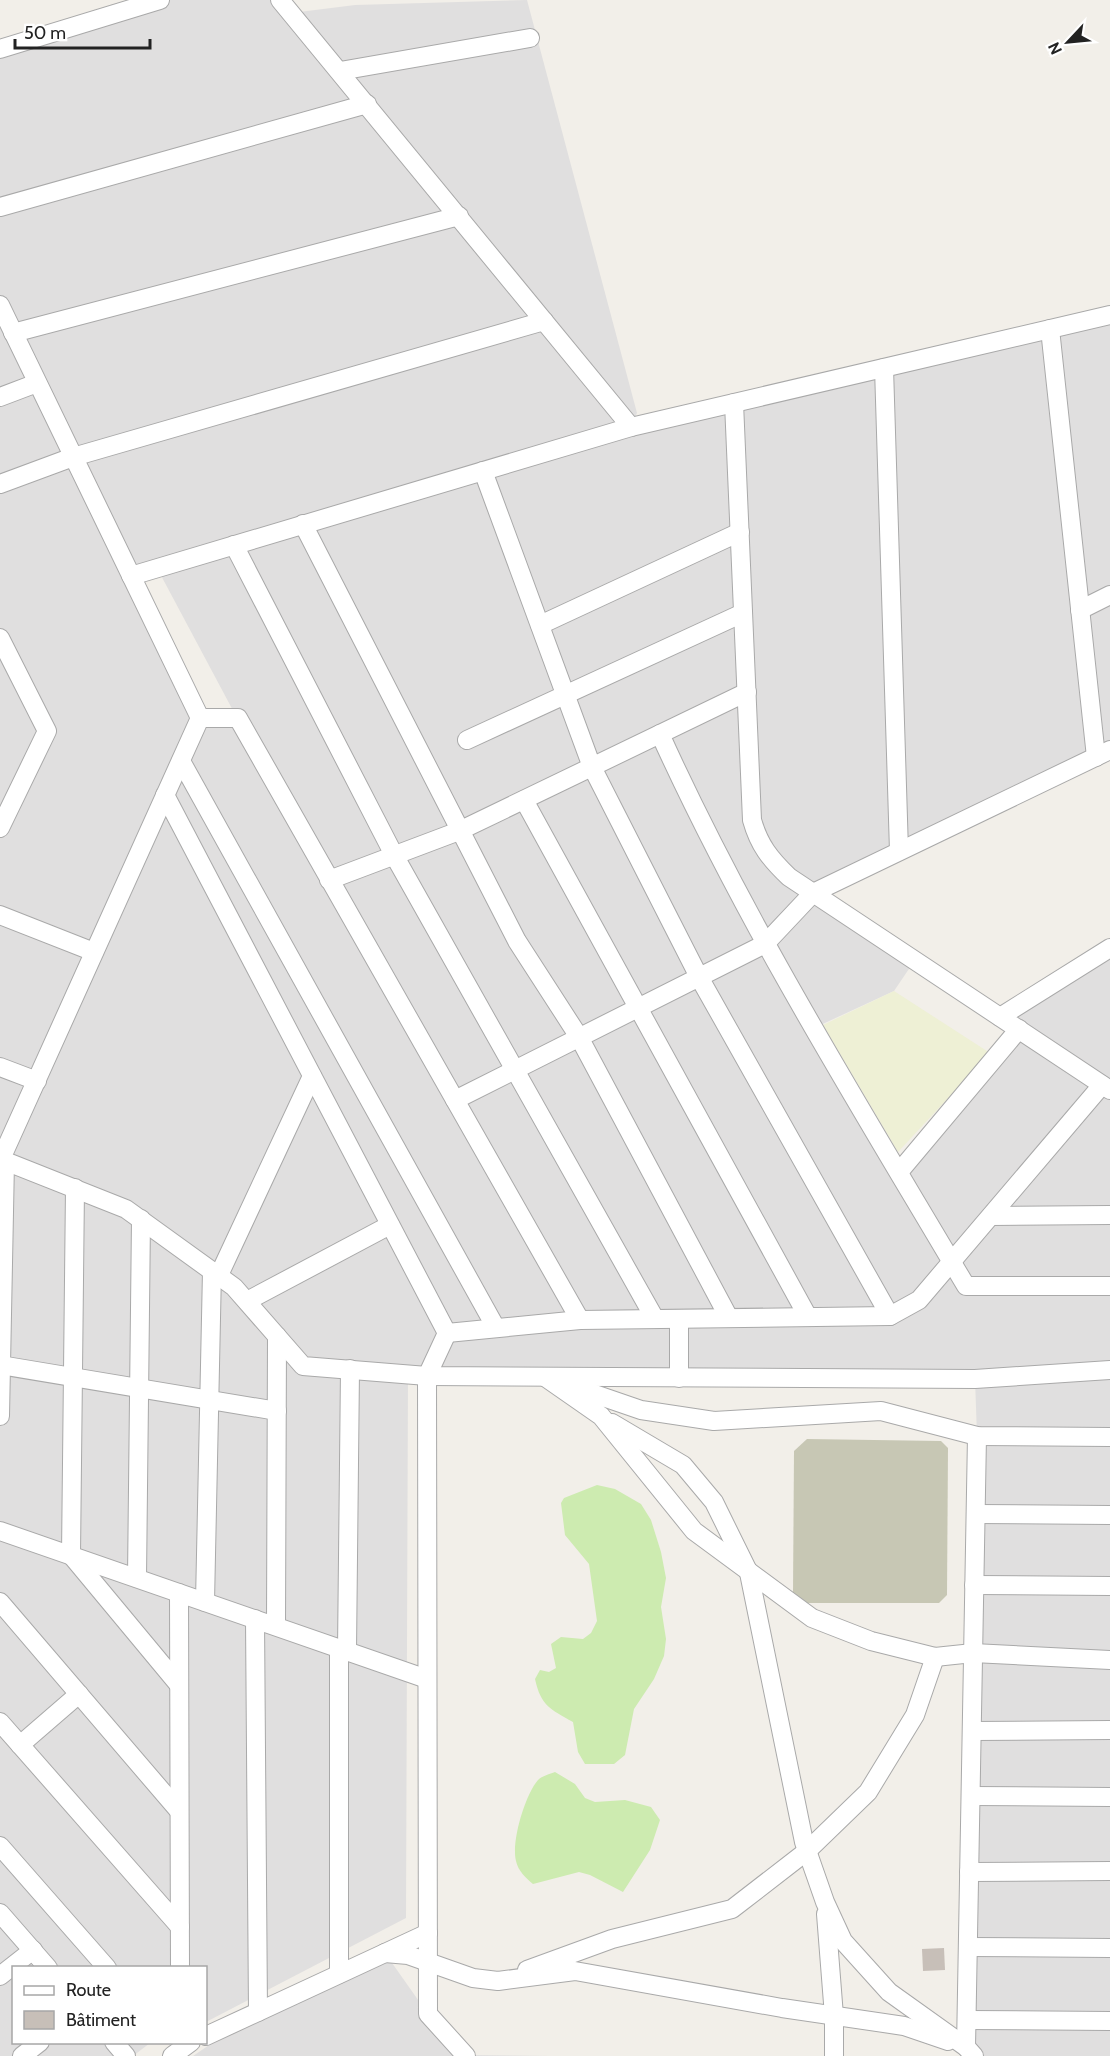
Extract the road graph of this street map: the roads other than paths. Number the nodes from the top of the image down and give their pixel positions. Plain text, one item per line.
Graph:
1 (160, 0) edge
2 (288, 4) edge
3 (530, 38) dead end
4 (0, 49) edge
5 (340, 71) junction
6 (367, 104) junction
7 (0, 207) edge
8 (459, 216) junction
9 (0, 305) edge
10 (1110, 315) edge
11 (544, 321) junction
12 (1050, 329) junction
13 (13, 333) junction
14 (884, 368) junction
15 (37, 383) junction
16 (0, 397) edge
17 (734, 403) junction
18 (631, 427) junction
19 (73, 457) junction
20 (483, 471) junction
21 (0, 484) edge
22 (303, 524) junction
23 (740, 532) junction
24 (234, 545) junction
25 (130, 576) junction
26 (1110, 595) edge
27 (1080, 610) junction
28 (743, 613) junction
29 (540, 625) junction
30 (0, 638) edge
31 (747, 692) junction
32 (566, 696) junction
33 (200, 718) junction
34 (660, 734) junction
35 (467, 740) dead end
36 (1103, 754) edge
37 (181, 761) junction
38 (592, 766) junction
39 (165, 795) junction
40 (524, 800) junction
41 (0, 828) edge
42 (459, 831) junction
43 (898, 852) junction
44 (394, 855) junction
45 (329, 880) junction
46 (813, 893) junction
47 (0, 915) edge
48 (765, 944) junction
49 (1110, 948) edge
50 (94, 952) junction
51 (699, 977) junction
52 (639, 1008) junction
53 (1000, 1017) junction
54 (1019, 1029) junction
55 (579, 1037) junction
56 (0, 1067) edge
57 (516, 1069) junction
58 (312, 1076) junction
59 (37, 1081) junction
60 (1106, 1088) edge
61 (455, 1100) junction
62 (2, 1160) edge
63 (899, 1172) junction
64 (75, 1188) junction
65 (1110, 1215) edge
66 (991, 1216) junction
67 (141, 1219) junction
68 (390, 1225) junction
69 (952, 1262) junction
70 (215, 1273) junction
71 (1110, 1286) edge
72 (247, 1301) junction
73 (890, 1316) junction
74 (808, 1317) junction
75 (729, 1318) junction
76 (655, 1319) junction
77 (679, 1319) junction
78 (580, 1320) junction
79 (496, 1328) junction
80 (447, 1333) junction
81 (277, 1336) junction
82 (1, 1365) edge
83 (350, 1370) junction
84 (1110, 1370) edge
85 (427, 1376) junction
86 (73, 1377) junction
87 (545, 1377) junction
88 (679, 1377) junction
89 (139, 1388) junction
90 (209, 1400) junction
91 (277, 1412) junction
92 (0, 1416) edge
93 (601, 1416) junction
94 (977, 1436) junction
95 (1110, 1437) edge
96 (976, 1514) junction
97 (1110, 1515) edge
98 (0, 1531) edge
99 (71, 1555) junction
100 (749, 1572) junction
101 (137, 1578) junction
102 (974, 1585) junction
103 (1110, 1587) edge
104 (178, 1593) junction
105 (0, 1602) edge
106 (205, 1602) junction
107 (255, 1619) junction
108 (276, 1626) junction
109 (343, 1650) junction
110 (973, 1653) junction
111 (935, 1657) junction
112 (1110, 1660) edge
113 (427, 1679) junction
114 (179, 1684) junction
115 (79, 1694) junction
116 (0, 1722) edge
117 (1110, 1730) edge
118 (972, 1731) junction
119 (20, 1745) junction
120 (970, 1796) junction
121 (1110, 1797) edge
122 (179, 1811) junction
123 (0, 1846) edge
124 (807, 1851) junction
125 (1110, 1871) edge
126 (969, 1872) junction
127 (825, 1902) junction
128 (0, 1913) edge
129 (180, 1927) junction
130 (428, 1934) junction
131 (968, 1947) junction
132 (1110, 1948) edge
133 (33, 1950) junction
134 (385, 1953) junction
135 (428, 1964) junction
136 (13, 1966) edge
137 (46, 1966) edge
138 (105, 1966) edge
139 (180, 1966) edge
140 (12, 1967) edge
141 (339, 1974) junction
142 (0, 1976) edge
143 (498, 1981) junction
144 (258, 2012) junction
145 (834, 2016) junction
146 (967, 2020) junction
147 (1110, 2021) edge
148 (207, 2035) edge
149 (39, 2044) edge
150 (115, 2044) edge
151 (189, 2044) edge
152 (970, 2052) edge
153 (457, 2053) edge
154 (22, 2056) edge
155 (126, 2056) edge
156 (172, 2056) edge
157 (834, 2056) edge

1 - 4 street
2 - 5 street
3 - 5 street
5 - 6 street
6 - 7 street
6 - 8 street
8 - 11 street
8 - 13 street
9 - 13 street
10 - 12 street
11 - 18 street
11 - 19 street
12 - 14 street
12 - 27 street
13 - 15 street
14 - 17 street
14 - 43 street
15 - 16 street
15 - 19 street
17 - 18 street
17 - 23 street
18 - 20 street
19 - 21 street
19 - 25 street
20 - 22 street
20 - 29 street
22 - 24 street
22 - 42 street
23 - 28 street
23 - 29 street
24 - 25 street
24 - 44 street
25 - 33 street
26 - 27 street
27 - 36 street
28 - 31 street
28 - 32 street
29 - 32 street
30 - 41 street
31 - 34 street
31 - 46 street
32 - 35 street
32 - 38 street
33 - 37 street
33 - 45 street
34 - 38 street
34 - 48 street
36 - 43 street
37 - 39 street
37 - 79 street
38 - 40 street
38 - 51 street
39 - 50 street
39 - 58 street
40 - 42 street
40 - 52 street
42 - 44 street
42 - 55 street
43 - 46 street
44 - 45 street
44 - 57 street
45 - 61 street
46 - 48 street
46 - 53 street
47 - 50 street
48 - 51 street
48 - 63 street
49 - 53 street
50 - 59 street
51 - 52 street
51 - 73 street
52 - 55 street
52 - 74 street
53 - 54 street
54 - 60 street
54 - 63 street
55 - 57 street
55 - 75 street
56 - 59 street
57 - 61 street
57 - 76 street
58 - 68 street
58 - 70 street
59 - 62 street
60 - 66 street
61 - 78 street
62 - 64 street
62 - 82 street
63 - 69 street
64 - 67 street
64 - 86 street
65 - 66 street
66 - 69 street
67 - 70 street
67 - 89 street
68 - 72 street
68 - 80 street
69 - 71 street
69 - 73 street
70 - 72 street
70 - 90 street
72 - 81 street
73 - 74 street
74 - 75 street
75 - 77 street
76 - 77 street
76 - 78 street
77 - 88 street
78 - 79 street
79 - 80 street
80 - 85 street
81 - 83 street
81 - 91 street
82 - 86 street
82 - 92 street
83 - 85 street
83 - 109 street
84 - 88 street
85 - 87 street
85 - 113 street
86 - 89 street
86 - 99 street
87 - 88 street
87 - 93 street
87 - 94 street
89 - 90 street
89 - 101 street
90 - 91 street
90 - 106 street
91 - 108 street
93 - 100 street
93 - 100 street
94 - 95 street
94 - 96 street
96 - 97 street
96 - 102 street
98 - 99 street
99 - 101 street
99 - 114 street
100 - 111 street
100 - 124 street
101 - 104 street
102 - 103 street
102 - 110 street
104 - 106 street
104 - 114 street
105 - 115 street
106 - 107 street
107 - 108 street
107 - 144 street
108 - 109 street
109 - 113 street
109 - 141 street
110 - 111 street
110 - 112 street
110 - 118 street
111 - 124 street
113 - 130 street
114 - 122 street
115 - 119 street
115 - 122 street
116 - 119 street
117 - 118 street
118 - 120 street
119 - 129 street
120 - 121 street
120 - 126 street
122 - 129 street
123 - 138 street
124 - 127 street
124 - 143 street
125 - 126 street
126 - 131 street
127 - 145 street
127 - 152 street
128 - 133 street
129 - 139 street
130 - 134 street
130 - 135 street
131 - 132 street
131 - 146 street
133 - 136 street
133 - 137 street
134 - 135 street
134 - 141 street
135 - 143 street
135 - 153 street
140 - 142 street
141 - 144 street
143 - 145 street
144 - 148 street
145 - 152 street
145 - 157 street
146 - 147 street
146 - 152 street
149 - 154 street
150 - 155 street
151 - 156 street

